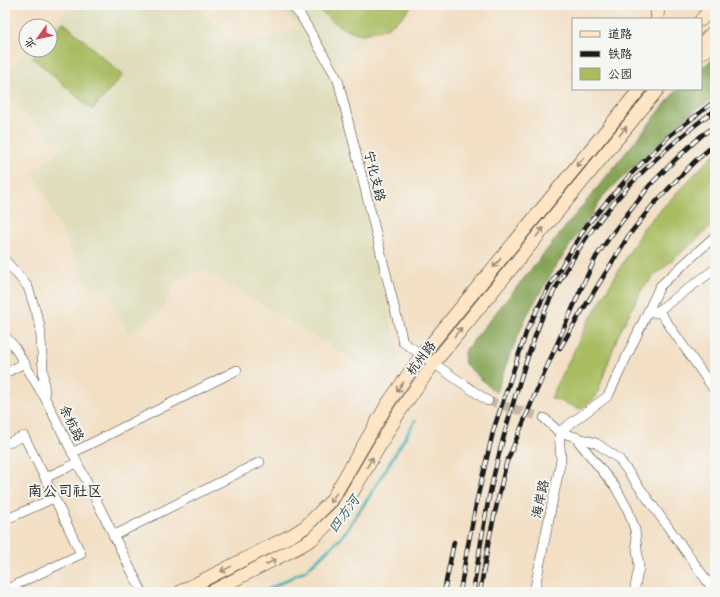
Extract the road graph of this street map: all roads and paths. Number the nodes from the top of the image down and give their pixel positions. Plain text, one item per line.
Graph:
1 (291, 5) edge
2 (658, 5) edge
3 (714, 5) edge
4 (656, 18) edge
5 (702, 19) edge
6 (715, 30) edge
7 (702, 43) edge
8 (715, 45) edge
9 (702, 52) edge
10 (639, 90) edge
11 (657, 90) edge
12 (715, 236) edge
13 (5, 260) edge
14 (715, 269) edge
15 (659, 311) junction
16 (645, 318) junction
17 (5, 336) edge
18 (422, 355) junction
19 (25, 363) junction
20 (434, 363) junction
21 (237, 370) dead end
22 (5, 373) edge
23 (715, 391) edge
24 (45, 398) junction
25 (488, 401) tunnel mouth
26 (544, 418) tunnel mouth
27 (559, 432) junction
28 (575, 437) junction
29 (5, 444) edge
30 (72, 453) junction
31 (260, 462) dead end
32 (77, 463) junction
33 (45, 478) junction
34 (54, 498) junction
35 (5, 520) edge
36 (113, 536) junction
37 (5, 590) edge
38 (142, 592) edge
39 (180, 592) edge
40 (211, 592) edge
41 (534, 592) edge
42 (634, 592) edge
43 (715, 592) edge

1 - 18 street, 宁化支路
2 - 4 main road
3 - 5 main road
6 - 7 main road
8 - 9 main road
10 -> 18 main road, 杭州路
20 -> 11 main road, 杭州路
12 - 16 street
13 - 24 street, 余杭路
14 - 15 street
15 - 16 street
15 - 23 street
16 - 27 street
17 - 19 street
18 - 20 street
18 -> 39 main road, 杭州路
19 - 22 street
19 - 24 street
20 - 25 street
40 -> 20 main road, 杭州路
21 - 30 street
24 - 30 street, 余杭路
26 - 27 street
27 - 28 street
27 - 41 street, 海岸路
28 - 42 street
28 - 43 street
29 - 33 street
30 - 32 street, 余杭路
31 - 36 street
32 - 33 street
32 - 36 street, 余杭路
33 - 34 street
34 - 35 street
34 - 37 street
36 - 38 street, 余杭路

